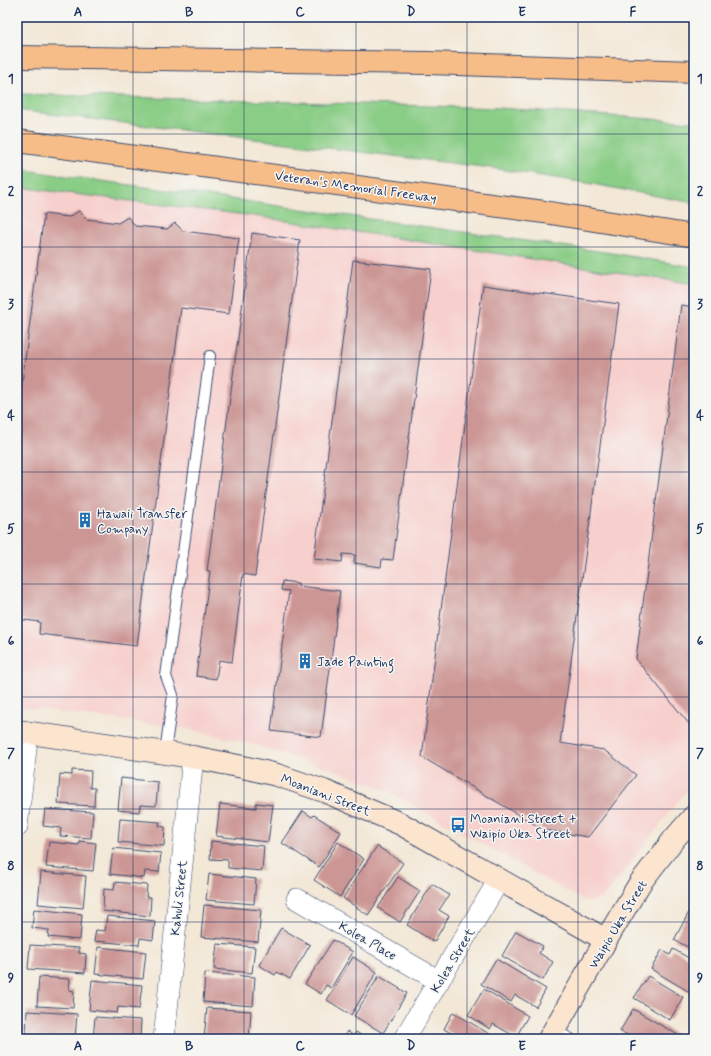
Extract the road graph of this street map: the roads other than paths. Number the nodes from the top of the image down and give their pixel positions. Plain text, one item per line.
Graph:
1 (17, 57) edge
2 (694, 72) edge
3 (17, 141) edge
4 (694, 236) edge
5 (210, 356) dead end
6 (22, 731) edge
7 (165, 752) junction
8 (193, 757) junction
9 (694, 816) edge
10 (17, 828) edge
11 (499, 880) junction
12 (297, 899) dead end
13 (606, 940) junction
14 (439, 980) junction
15 (558, 1036) edge
16 (164, 1039) edge
17 (404, 1039) edge

1 - 2 highway
3 - 4 highway, Veteran's Memorial Freeway
5 - 7 lane
6 - 7 street, Moaniani Street
6 - 10 street
7 - 8 street, Moaniani Street
8 - 11 street, Moaniani Street
8 - 16 street, Kahuli Street
9 - 13 street, Waipio Uka Street
11 - 13 street, Moaniani Street
11 - 14 street, Kolea Street
12 - 14 street, Kolea Place
13 - 15 street, Waipio Uka Street
14 - 17 street, Kolea Street

